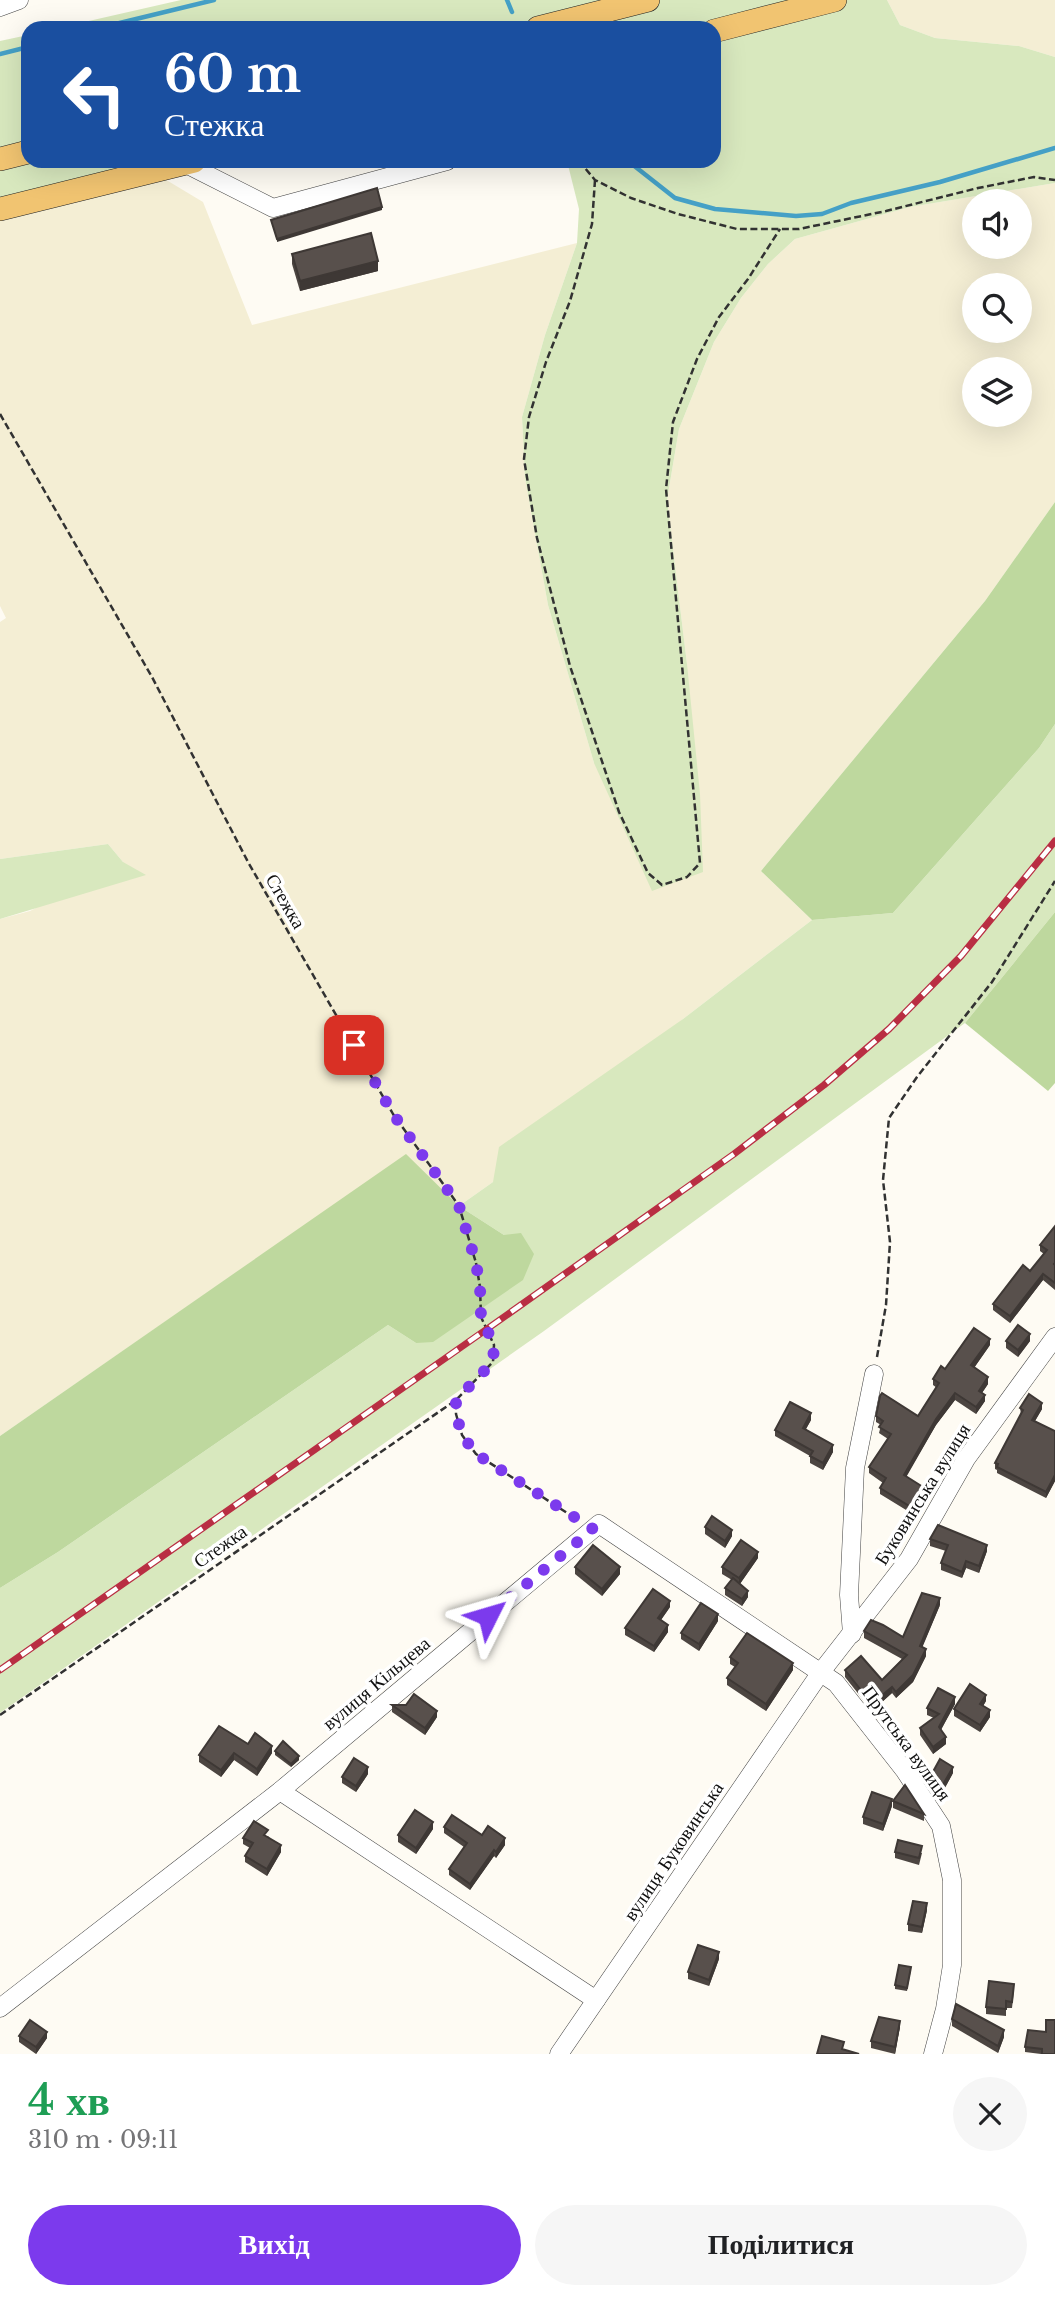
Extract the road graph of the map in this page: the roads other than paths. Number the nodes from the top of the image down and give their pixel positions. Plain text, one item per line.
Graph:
1 (19, 0) edge
2 (648, 0) edge
3 (835, 0) edge
4 (0, 7) edge
5 (566, 21) edge
6 (721, 29) edge
7 (21, 154) edge
8 (0, 159) edge
9 (165, 168) edge
10 (200, 168) edge
11 (421, 168) edge
12 (0, 209) edge
13 (1055, 1337) edge
14 (874, 1374) road end
15 (852, 1634) junction
16 (821, 1672) junction
17 (280, 1791) junction
18 (596, 2000) junction
19 (0, 2008) edge
20 (559, 2054) edge
21 (933, 2054) edge

1 - 4 street
2 - 5 main road
3 - 6 main road
7 - 8 main road
9 - 12 main road
10 - 11 street
13 - 15 street, Буковинська вулиця
14 - 15 street
15 - 16 street, Буковинська вулиця
16 - 17 street, вулиця Кільцева
16 - 18 street, вулиця Буковинська
16 - 21 street, Прутська вулиця
17 - 18 street
17 - 19 street, вулиця Кільцева
18 - 20 street, вулиця Буковинська

